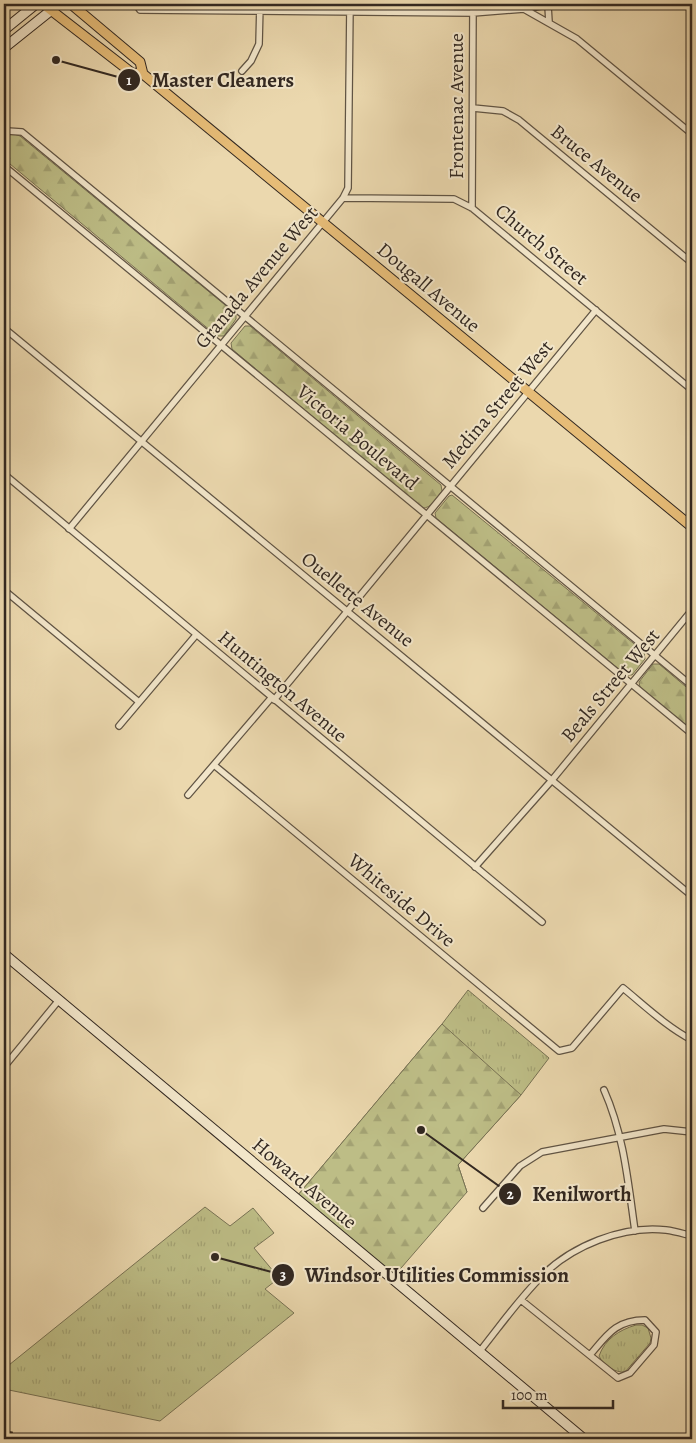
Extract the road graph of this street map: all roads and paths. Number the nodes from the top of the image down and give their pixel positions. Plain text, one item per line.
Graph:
1 (36, 4) edge
2 (43, 4) edge
3 (59, 4) edge
4 (71, 4) edge
5 (136, 4) edge
6 (350, 4) edge
7 (473, 4) edge
8 (551, 5) edge
9 (524, 6) edge
10 (260, 7) edge
11 (51, 10) junction
12 (350, 12) junction
13 (473, 12) junction
14 (549, 22) junction
15 (4, 30) edge
16 (4, 48) edge
17 (242, 71) dead end
18 (143, 74) junction
19 (473, 108) junction
20 (4, 132) edge
21 (692, 134) edge
22 (4, 166) edge
23 (343, 198) junction
24 (472, 208) junction
25 (322, 222) junction
26 (692, 263) edge
27 (596, 310) junction
28 (244, 316) junction
29 (4, 328) edge
30 (221, 345) junction
31 (692, 390) edge
32 (529, 392) junction
33 (141, 442) junction
34 (4, 474) edge
35 (451, 486) junction
36 (427, 515) junction
37 (692, 527) edge
38 (69, 529) junction
39 (4, 590) edge
40 (692, 610) edge
41 (348, 612) junction
42 (196, 634) junction
43 (655, 655) junction
44 (632, 684) junction
45 (692, 686) edge
46 (273, 698) junction
47 (139, 702) junction
48 (119, 726) dead end
49 (692, 734) edge
50 (214, 765) junction
51 (552, 780) junction
52 (188, 795) dead end
53 (475, 867) junction
54 (692, 896) edge
55 (542, 922) dead end
56 (4, 954) edge
57 (59, 1000) junction
58 (692, 1040) edge
59 (4, 1067) edge
60 (604, 1090) dead end
61 (692, 1132) edge
62 (621, 1137) junction
63 (483, 1208) dead end
64 (635, 1231) junction
65 (692, 1236) edge
66 (522, 1300) junction
67 (480, 1351) junction
68 (590, 1356) junction
69 (584, 1439) edge

1 - 15 street
2 - 11 main road, Dougall Avenue
3 - 11 street
4 - 18 main road, Dougall Avenue
5 - 10 street
6 - 12 street, Granada Avenue West
7 - 13 street, Frontenac Avenue
8 - 9 street
8 - 14 street
9 - 13 street
9 - 14 street
10 - 12 street
10 - 17 street
11 - 16 street
11 - 18 main road, Dougall Avenue
12 - 13 street
12 - 23 street, Granada Avenue West
13 - 19 street, Frontenac Avenue
14 - 21 street
18 - 25 main road, Dougall Avenue
19 - 24 street, Frontenac Avenue
19 - 26 street, Bruce Avenue
20 - 28 street, Victoria Boulevard
22 - 30 street, Victoria Boulevard
23 - 24 street, Church Street
23 - 25 street, Granada Avenue West
24 - 27 street, Church Street
25 - 28 street, Granada Avenue West
25 - 32 main road, Dougall Avenue
27 - 31 street, Church Street
27 - 32 street, Medina Street West
28 - 30 street, Granada Avenue West
28 - 35 street, Victoria Boulevard
29 - 33 street, Ouellette Avenue
30 - 33 street, Granada Avenue West
30 - 36 street, Victoria Boulevard
32 - 35 street, Medina Street West
32 - 37 main road, Dougall Avenue
33 - 38 street, Granada Avenue West
33 - 41 street, Ouellette Avenue
34 - 38 street, Huntington Avenue
35 - 36 street, Medina Street West
35 - 43 street, Victoria Boulevard
36 - 41 street, Medina Street West
36 - 44 street, Victoria Boulevard
38 - 42 street, Huntington Avenue
39 - 47 street
40 - 43 street, Beals Street West
41 - 46 street, Medina Street West
41 - 51 street, Ouellette Avenue
42 - 46 street, Huntington Avenue
42 - 47 street
43 - 44 street, Beals Street West
43 - 45 street, Victoria Boulevard
44 - 49 street, Victoria Boulevard
44 - 51 street, Beals Street West
46 - 50 street, Medina Street West
46 - 53 street, Huntington Avenue
47 - 48 street
50 - 52 street, Medina Street West
50 - 58 street, Whiteside Drive
51 - 53 street, Beals Street West
51 - 54 street, Ouellette Avenue
53 - 55 street, Huntington Avenue
56 - 57 street, Howard Avenue
57 - 59 street
57 - 67 street, Howard Avenue
60 - 62 street
61 - 62 street
62 - 63 street
62 - 64 street
64 - 65 street
64 - 66 street
66 - 67 street
66 - 68 street
67 - 69 street, Howard Avenue
68 - 68 street

